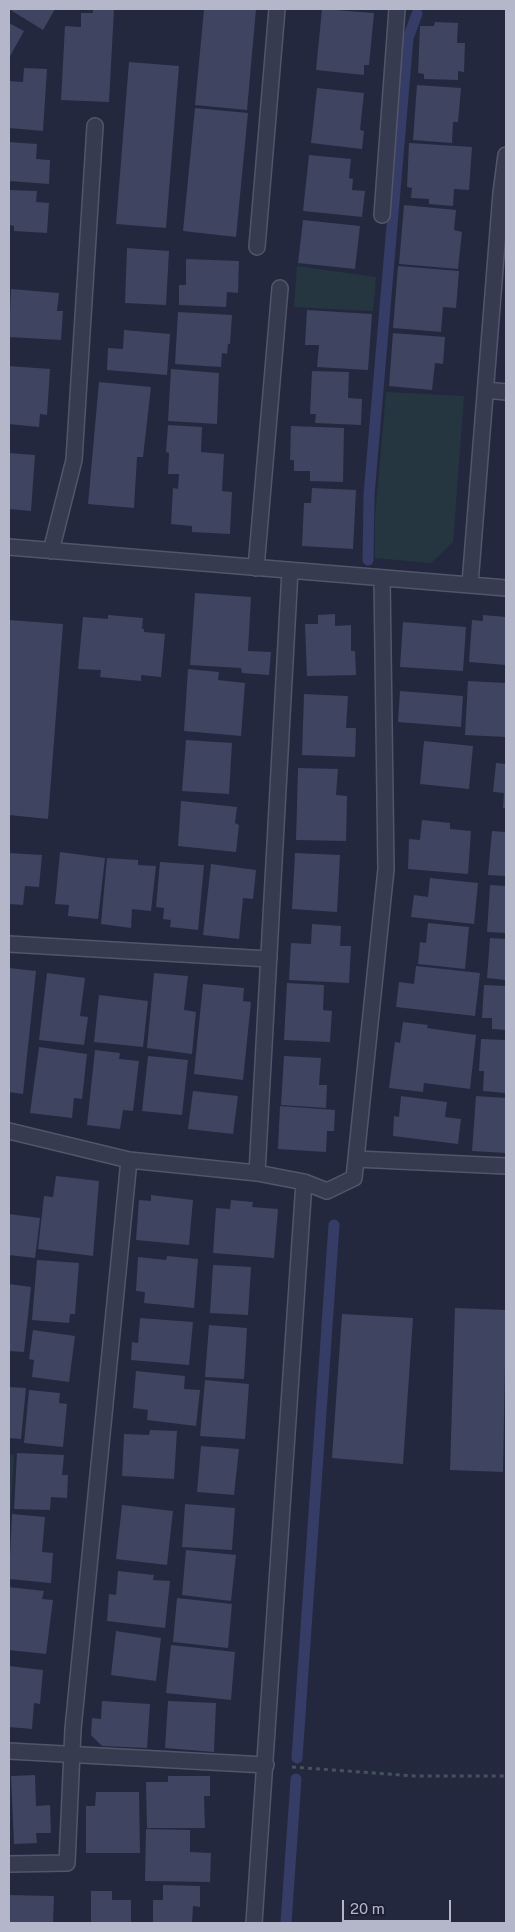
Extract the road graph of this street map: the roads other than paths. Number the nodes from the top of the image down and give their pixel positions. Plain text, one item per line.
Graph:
1 (277, 9) edge
2 (397, 9) edge
3 (95, 126) dead end
4 (506, 155) edge
5 (504, 193) edge
6 (382, 215) dead end
7 (257, 247) dead end
8 (280, 288) dead end
9 (486, 390) junction
10 (506, 392) edge
11 (9, 547) edge
12 (51, 551) junction
13 (256, 568) junction
14 (290, 570) junction
15 (382, 578) junction
16 (470, 584) junction
17 (506, 588) edge
18 (9, 944) edge
19 (269, 959) junction
20 (9, 1131) edge
21 (356, 1159) junction
22 (129, 1160) junction
23 (506, 1166) edge
24 (257, 1173) junction
25 (304, 1182) junction
26 (9, 1751) edge
27 (72, 1754) junction
28 (266, 1765) junction
29 (9, 1864) edge
30 (254, 1923) edge

1 - 7 street
2 - 6 street
3 - 12 street
4 - 5 street
5 - 9 street
8 - 13 street
9 - 10 street
9 - 16 street
11 - 12 street
12 - 13 street
13 - 14 street
14 - 15 street
14 - 19 street
15 - 16 street
15 - 21 street
16 - 17 street
18 - 19 street
19 - 24 street
20 - 22 street
21 - 23 street
21 - 25 street
22 - 24 street
22 - 27 street
24 - 25 street
25 - 28 street
26 - 27 street
27 - 28 street
27 - 29 street
28 - 30 street

